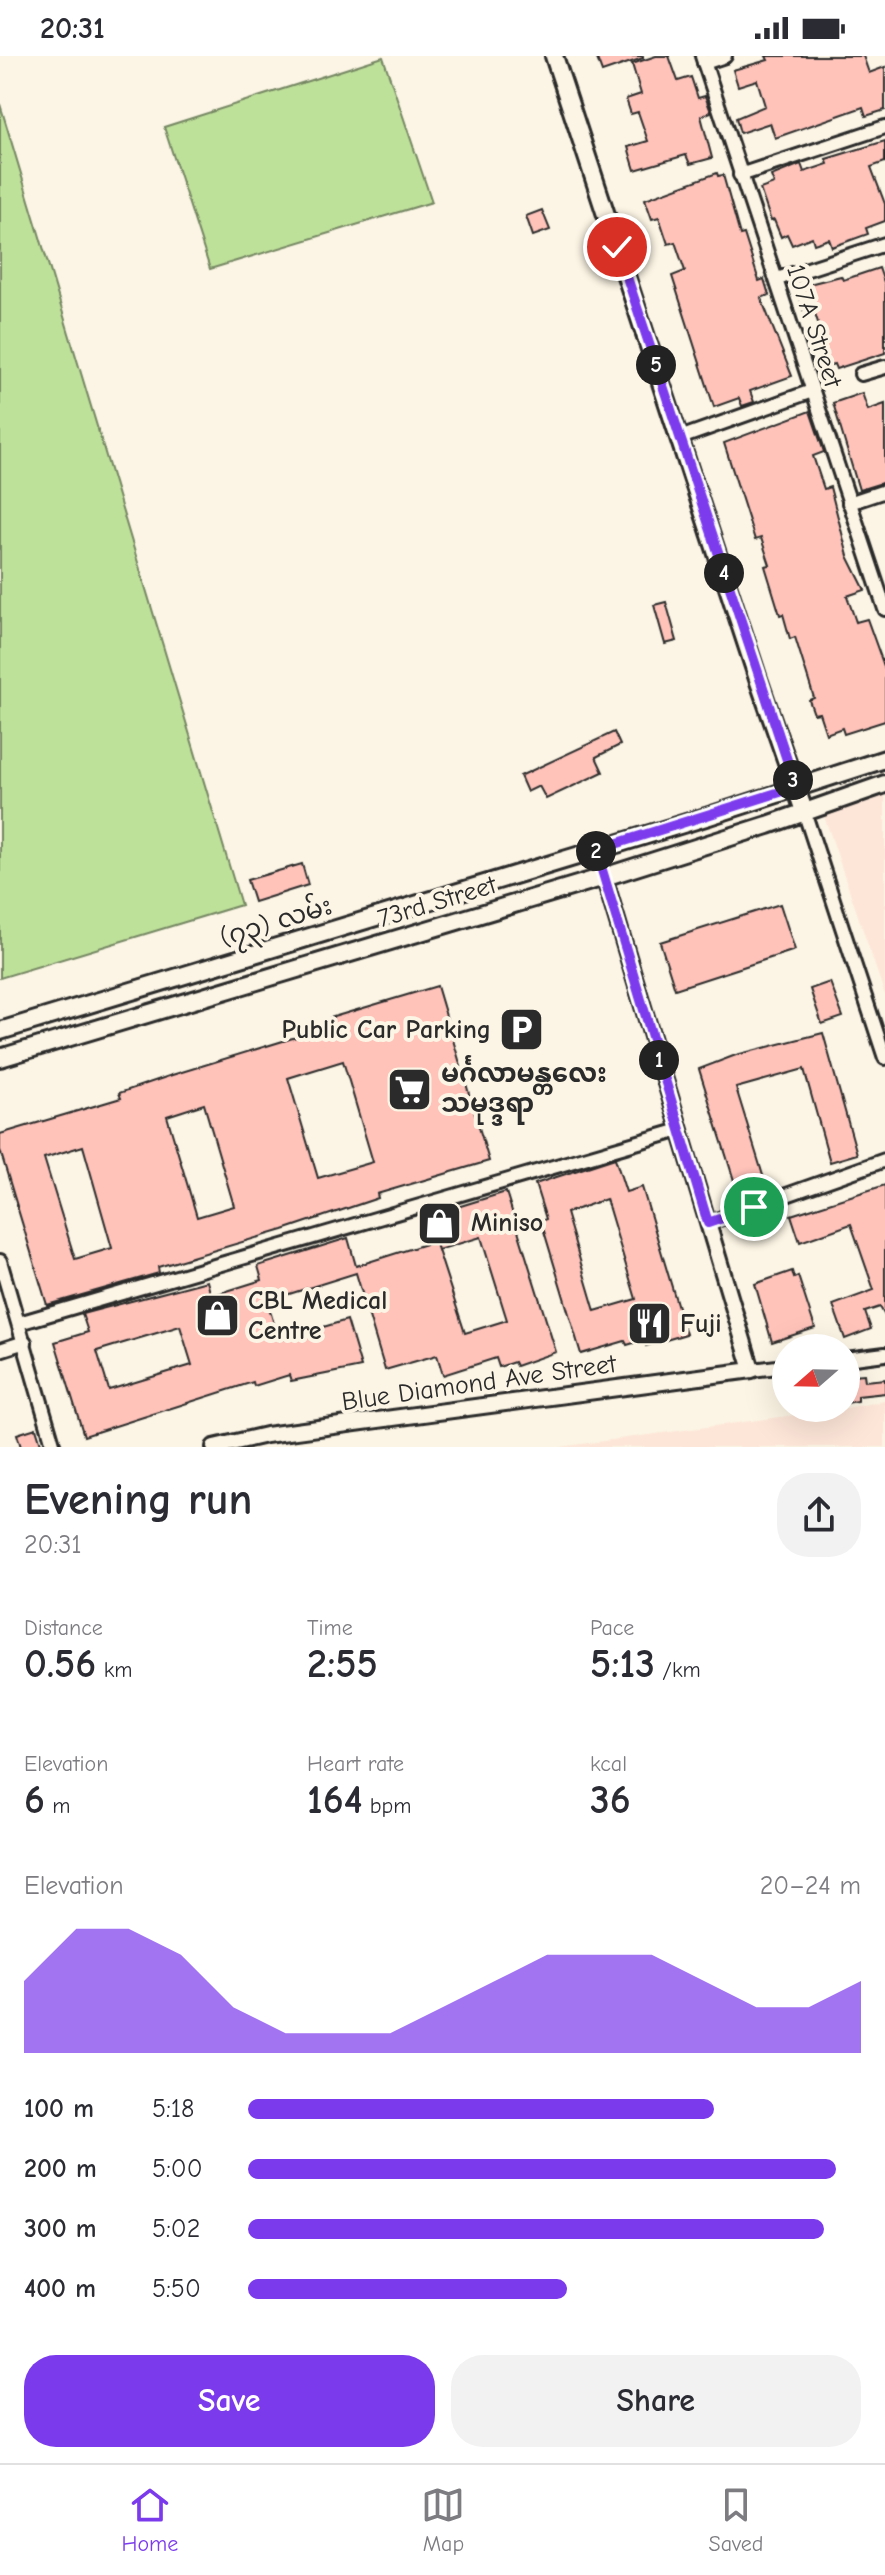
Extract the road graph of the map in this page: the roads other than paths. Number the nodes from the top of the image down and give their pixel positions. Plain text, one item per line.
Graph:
1 (554, 56) edge
2 (725, 56) edge
3 (703, 59) edge
4 (885, 127) edge
5 (740, 175) junction
6 (885, 244) edge
7 (777, 279) junction
8 (885, 367) edge
9 (861, 374) dead end
10 (812, 391) junction
11 (680, 438) junction
12 (885, 491) edge
13 (849, 503) junction
14 (885, 609) edge
15 (885, 759) edge
16 (885, 784) edge
17 (796, 787) junction
18 (804, 811) junction
19 (596, 850) junction
20 (604, 877) junction
21 (0, 1031) edge
22 (0, 1058) edge
23 (885, 1058) edge
24 (680, 1130) junction
25 (885, 1160) edge
26 (708, 1223) junction
27 (0, 1261) edge
28 (19, 1323) junction
29 (25, 1342) junction
30 (0, 1350) edge
31 (885, 1354) edge
32 (860, 1357) edge
33 (772, 1368) edge
34 (752, 1370) junction
35 (54, 1447) edge
36 (214, 1447) edge

1 - 11 main road
2 - 3 street
3 - 5 street, 107A Street
4 - 5 street
5 - 7 street, 107A Street
6 - 7 street
7 - 10 street, 107A Street
8 - 9 street
10 - 11 street
10 - 13 street, 107A Street
11 - 17 main road
12 - 13 street
13 - 14 street, 107A Street
15 - 17 main road
16 - 18 main road, 73rd Street
17 - 18 main road
17 - 19 main road, (၇၃) လမ်း
18 - 20 main road, 73rd Street
18 - 23 street
19 - 20 street
19 - 21 main road, (၇၃) လမ်း
20 - 22 main road, 73rd Street
20 - 24 street
24 - 26 street
24 - 28 street
25 - 26 street
26 - 34 street
27 - 28 street
28 - 29 street
29 - 30 street
29 - 35 street
31 - 32 street
33 - 34 street
34 - 36 street, Blue Diamond Ave Street

